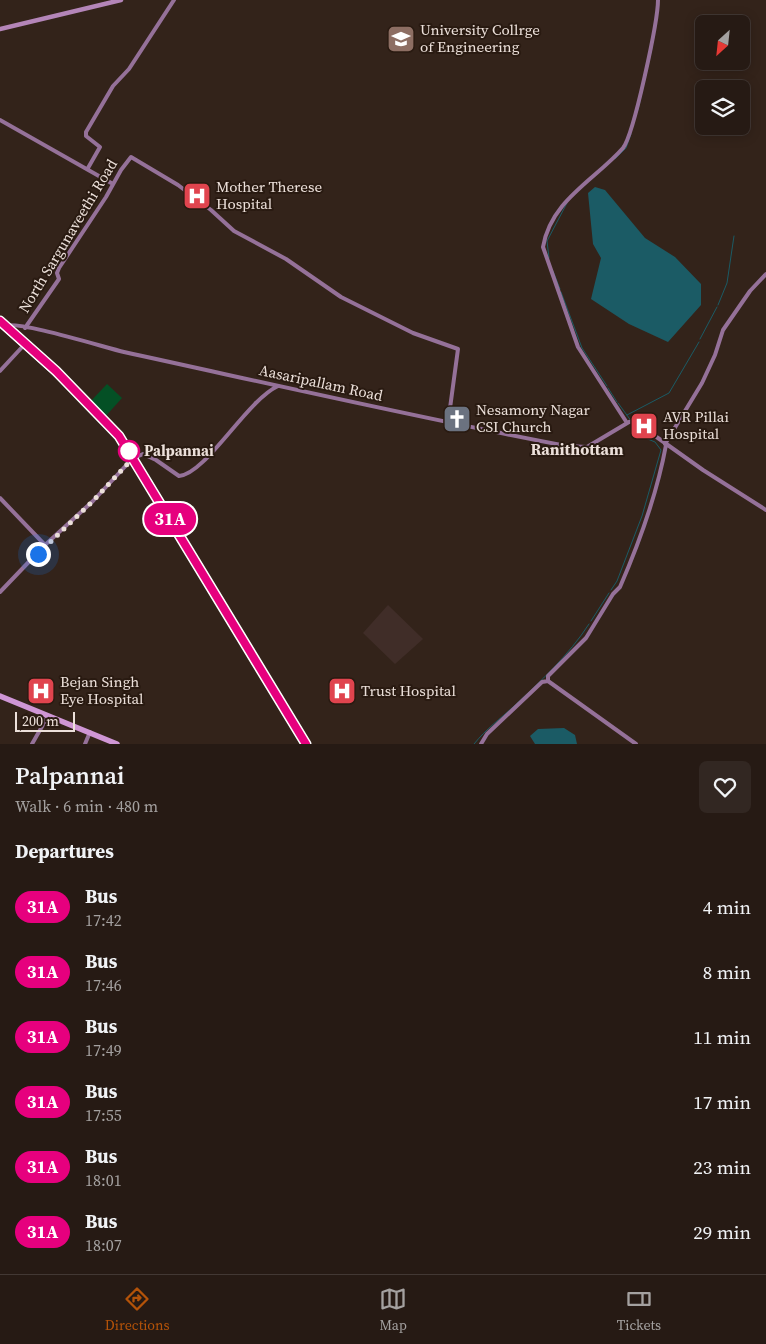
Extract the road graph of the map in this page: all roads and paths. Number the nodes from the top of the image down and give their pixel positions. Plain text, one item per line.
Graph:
1 (121, 0) edge
2 (174, 0) edge
3 (658, 0) edge
4 (0, 29) edge
5 (0, 120) edge
6 (88, 168) junction
7 (113, 184) junction
8 (766, 274) edge
9 (2, 324) edge
10 (24, 327) junction
11 (14, 334) junction
12 (24, 345) junction
13 (0, 371) edge
14 (278, 386) junction
15 (70, 387) junction
16 (631, 422) junction
17 (448, 423) junction
18 (666, 444) junction
19 (132, 459) junction
20 (0, 498) edge
21 (766, 510) edge
22 (45, 545) junction
23 (0, 592) edge
24 (548, 681) junction
25 (0, 696) edge
26 (48, 716) junction
27 (90, 732) junction
28 (32, 744) edge
29 (85, 744) edge
30 (118, 744) edge
31 (306, 744) edge
32 (481, 744) edge
33 (636, 744) edge

1 - 4 main road
2 - 6 street
3 - 16 street
5 - 6 street
6 - 7 street
7 - 10 street, North Sargunaveethi Road
7 - 17 street, North Sargunaveethi Road
8 - 18 street
9 - 10 street, Aasaripallam Road
9 - 11 highway
10 - 11 street, North Sargunaveethi Road
10 - 14 street, Aasaripallam Road
11 - 12 highway
11 - 15 highway
12 - 13 street
12 - 15 highway
14 - 17 street, Aasaripallam Road
14 - 19 street
15 - 19 highway
16 - 17 street, Aasaripallam Road
16 - 18 street
18 - 21 street
18 - 24 street
19 - 22 street
19 - 31 highway
20 - 22 street
22 - 23 street
24 - 32 street
24 - 33 street
25 - 26 highway
26 - 27 highway
26 - 28 street
27 - 29 street
27 - 30 highway

